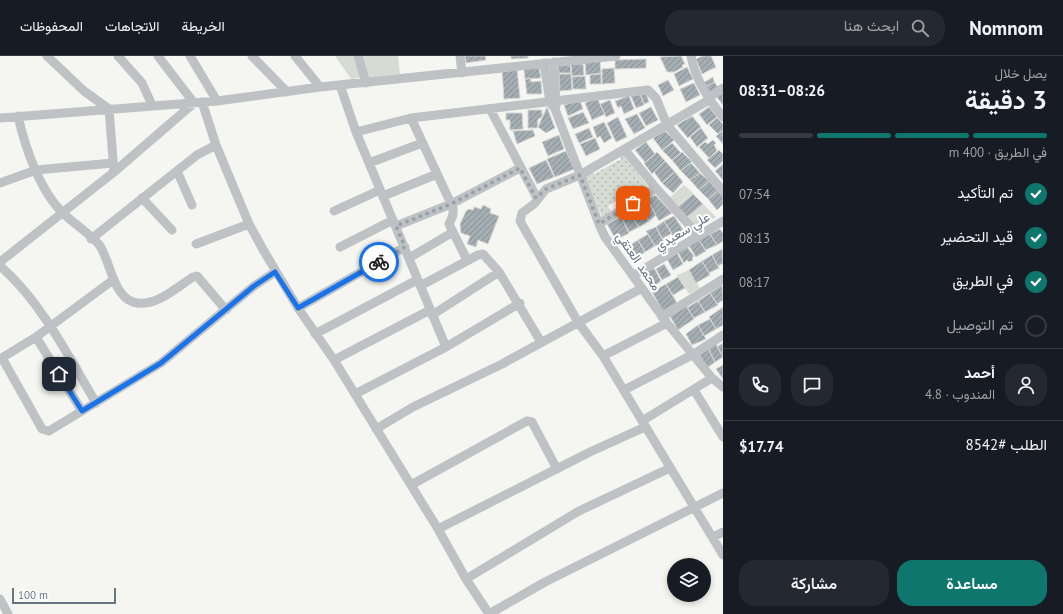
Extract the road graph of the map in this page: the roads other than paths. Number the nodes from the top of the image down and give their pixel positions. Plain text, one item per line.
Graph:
1 (49, 56) edge
2 (118, 56) edge
3 (158, 56) edge
4 (190, 56) edge
5 (252, 56) edge
6 (295, 56) edge
7 (358, 56) edge
8 (460, 56) edge
9 (616, 56) edge
10 (690, 56) edge
11 (554, 62) junction
12 (544, 63) junction
13 (462, 73) junction
14 (366, 83) junction
15 (340, 85) junction
16 (320, 87) junction
17 (723, 88) edge
18 (287, 92) junction
19 (709, 99) junction
20 (218, 101) junction
21 (198, 103) junction
22 (554, 104) junction
23 (152, 105) junction
24 (109, 109) junction
25 (490, 109) junction
26 (18, 116) junction
27 (723, 117) edge
28 (0, 118) edge
29 (410, 118) junction
30 (666, 125) junction
31 (356, 132) junction
32 (422, 143) junction
33 (216, 145) junction
34 (625, 150) junction
35 (113, 163) junction
36 (369, 163) junction
37 (520, 168) junction
38 (36, 170) junction
39 (177, 171) junction
40 (114, 172) junction
41 (437, 174) junction
42 (580, 175) junction
43 (0, 184) edge
44 (656, 188) junction
45 (723, 191) edge
46 (382, 193) junction
47 (142, 198) junction
48 (536, 198) junction
49 (451, 204) junction
50 (192, 205) dead end
51 (334, 211) dead end
52 (62, 213) junction
53 (723, 221) edge
54 (395, 223) junction
55 (249, 224) junction
56 (599, 224) junction
57 (172, 230) dead end
58 (453, 232) junction
59 (698, 235) junction
60 (91, 239) junction
61 (196, 244) dead end
62 (340, 247) dead end
63 (405, 247) junction
64 (409, 258) junction
65 (467, 260) junction
66 (0, 262) edge
67 (0, 266) edge
68 (275, 272) junction
69 (499, 272) junction
70 (634, 275) junction
71 (723, 279) edge
72 (113, 280) junction
73 (419, 283) junction
74 (642, 288) junction
75 (520, 303) junction
76 (298, 308) junction
77 (226, 310) junction
78 (431, 312) junction
79 (665, 320) junction
80 (578, 322) junction
81 (50, 327) junction
82 (315, 334) junction
83 (723, 335) edge
84 (36, 337) junction
85 (541, 342) junction
86 (446, 347) junction
87 (694, 354) junction
88 (603, 356) junction
89 (1, 358) edge
90 (334, 360) junction
91 (712, 378) junction
92 (723, 386) edge
93 (624, 390) junction
94 (694, 390) junction
95 (356, 394) junction
96 (96, 403) junction
97 (82, 411) junction
98 (644, 424) junction
99 (376, 429) junction
100 (723, 437) edge
101 (670, 468) junction
102 (557, 469) junction
103 (411, 485) junction
104 (723, 493) edge
105 (696, 508) junction
106 (438, 528) junction
107 (723, 532) edge
108 (713, 537) junction
109 (723, 555) edge
110 (466, 579) junction
111 (0, 599) edge
112 (6, 613) edge
113 (489, 614) edge

1 - 24 street
2 - 23 street
3 - 21 street
4 - 20 street
5 - 18 street
6 - 16 street
7 - 14 street
8 - 13 street
9 - 11 street
10 - 19 street
11 - 12 street
11 - 22 street, محمد العتقي
12 - 13 street
12 - 22 street, محمد العتقي
13 - 14 street
14 - 15 street
15 - 16 street
15 - 31 street
16 - 18 street
17 - 19 street
18 - 20 street
19 - 27 street
19 - 30 street
20 - 21 street
21 - 23 street
21 - 33 street
21 - 40 street
22 - 25 street
22 - 30 street
22 - 42 street, محمد العتقي
23 - 24 street
24 - 26 street
24 - 35 street
25 - 29 street
25 - 37 street
26 - 28 street
26 - 38 street
29 - 31 street
29 - 32 street
30 - 34 street
30 - 45 street
31 - 36 street
32 - 36 street
32 - 41 street
33 - 39 street
33 - 55 street
34 - 42 street
34 - 44 street
35 - 38 street
35 - 40 street
36 - 46 street
37 - 48 street
37 - 49 street
38 - 43 street
38 - 52 street
39 - 47 street
39 - 50 street
40 - 52 street
41 - 46 street
41 - 49 street
42 - 48 street
42 - 56 street, محمد العتقي
44 - 56 street
44 - 59 street
46 - 51 street
46 - 54 street
47 - 57 street
47 - 60 street
48 - 80 street
49 - 54 street
49 - 58 street
52 - 60 street
52 - 66 street
53 - 59 street, علي سعيدي
54 - 62 street
54 - 63 street
55 - 61 street
55 - 68 street
56 - 70 street, محمد العتقي
58 - 64 street
58 - 65 street
59 - 70 street, علي سعيدي
60 - 72 street
63 - 64 street
63 - 76 street
64 - 73 street
65 - 69 street
65 - 73 street
67 - 81 street
68 - 76 street
68 - 77 street
69 - 75 street
69 - 78 street
70 - 74 street, محمد العتقي
71 - 79 street
72 - 77 street
72 - 81 street
73 - 78 street
73 - 82 street
74 - 79 street, محمد العتقي
74 - 80 street
75 - 85 street
75 - 86 street
76 - 82 street
77 - 96 street
78 - 86 street
78 - 90 street
79 - 87 street, محمد العتقي
79 - 88 street
80 - 85 street
80 - 88 street
81 - 84 street
81 - 96 street
82 - 90 street
83 - 87 street
84 - 89 street
84 - 97 street
85 - 99 street
86 - 95 street
87 - 91 street, محمد العتقي
87 - 93 street
88 - 93 street
89 - 97 street
90 - 95 street
91 - 92 street, محمد العتقي
91 - 94 street
93 - 98 street
94 - 98 street
94 - 100 street
95 - 99 street
96 - 97 street
98 - 101 street
98 - 102 street
99 - 103 street
101 - 105 street
101 - 110 street
102 - 103 street
102 - 106 street
103 - 106 street
104 - 105 street
105 - 108 street
105 - 113 street
106 - 110 street
107 - 108 street
108 - 109 street
110 - 113 street
111 - 112 street

